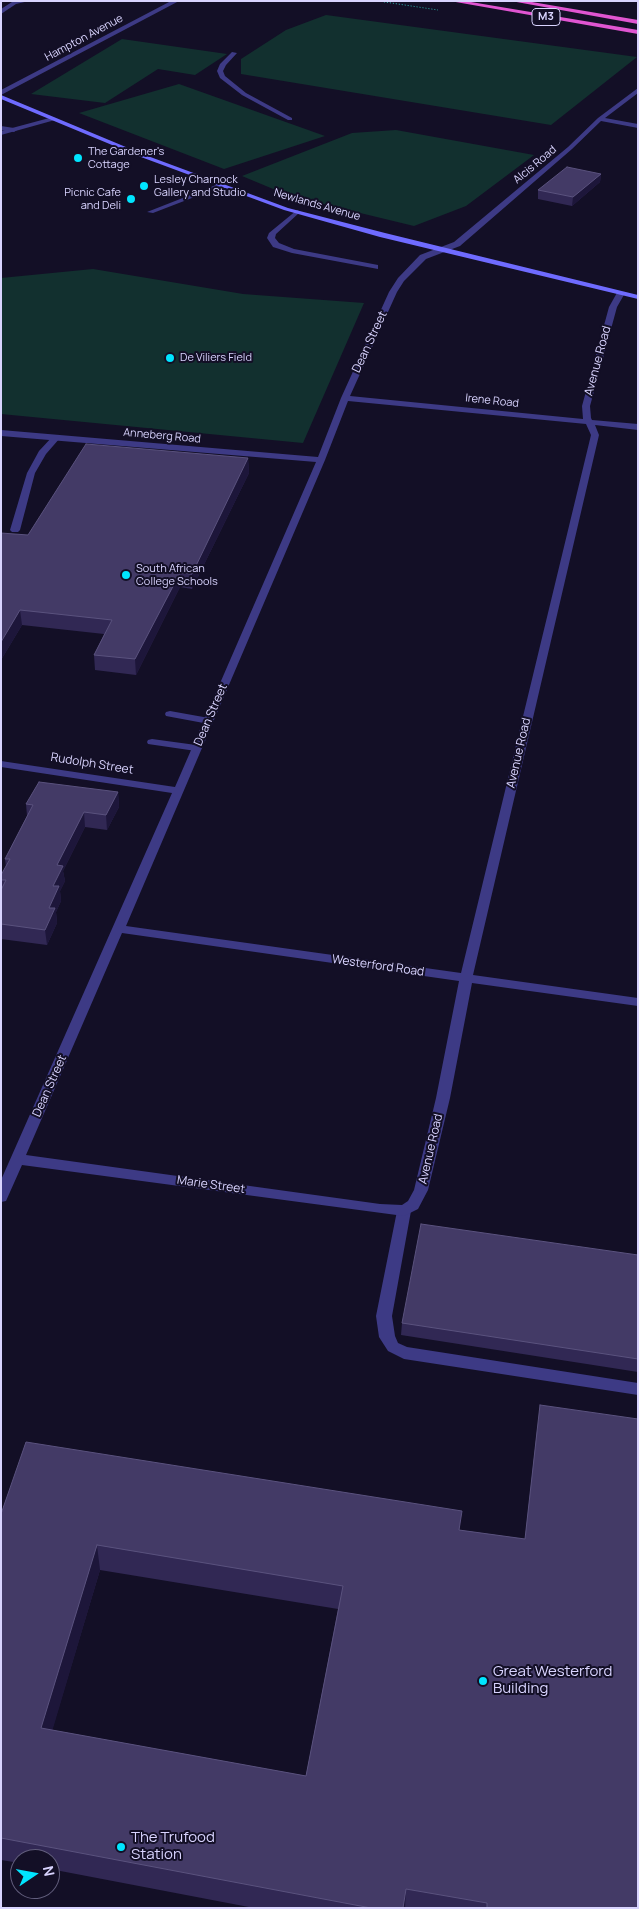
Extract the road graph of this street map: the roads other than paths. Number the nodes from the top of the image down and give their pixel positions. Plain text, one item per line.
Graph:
1 (26, 1) edge
2 (176, 1) edge
3 (453, 1) edge
4 (514, 1) edge
5 (12, 2) edge
6 (1, 12) edge
7 (638, 22) edge
8 (638, 32) edge
9 (234, 53) dead end
10 (638, 90) edge
11 (1, 92) edge
12 (1, 97) edge
13 (53, 119) junction
14 (290, 119) dead end
15 (600, 119) junction
16 (638, 126) edge
17 (1, 128) edge
18 (14, 130) junction
19 (1, 133) edge
20 (221, 185) junction
21 (151, 212) dead end
22 (296, 212) junction
23 (441, 250) junction
24 (375, 267) dead end
25 (620, 293) junction
26 (638, 297) edge
27 (345, 398) junction
28 (589, 422) junction
29 (638, 426) edge
30 (1, 433) edge
31 (56, 438) junction
32 (321, 460) junction
33 (15, 530) dead end
34 (170, 714) dead end
35 (209, 721) junction
36 (152, 742) dead end
37 (196, 748) junction
38 (1, 764) edge
39 (179, 791) junction
40 (119, 929) junction
41 (466, 979) junction
42 (638, 1002) edge
43 (18, 1158) junction
44 (1, 1197) edge
45 (404, 1211) junction
46 (638, 1389) edge

1 - 5 street
2 - 11 street, Hampton Avenue
3 - 8 highway, M3
4 - 7 highway, M3
5 - 6 street
9 - 14 street
10 - 15 street, Alcis Road
12 - 13 main road, Newlands Avenue
13 - 18 street
13 - 20 main road, Newlands Avenue
15 - 16 street
15 - 23 street, Alcis Road
17 - 18 street
18 - 19 street
20 - 21 street
20 - 22 main road, Newlands Avenue
22 - 23 main road, Newlands Avenue
22 - 24 street
23 - 25 main road, Newlands Avenue
23 - 27 street, Dean Street
25 - 26 main road, Newlands Avenue
25 - 28 street, Avenue Road
27 - 28 street, Irene Road
27 - 32 street, Dean Street
28 - 29 street, Irene Road
28 - 41 street, Avenue Road
30 - 31 street, Anneberg Road
31 - 32 street, Anneberg Road
31 - 33 street
32 - 35 street, Dean Street
34 - 35 street
35 - 37 street, Dean Street
36 - 37 street
37 - 39 street, Dean Street
38 - 39 street, Rudolph Street
39 - 40 street, Dean Street
40 - 41 street, Westerford Road
40 - 43 street, Dean Street
41 - 42 street, Westerford Road
41 - 45 street, Avenue Road
43 - 44 street, Dean Street
43 - 45 street, Marie Street
45 - 46 street

